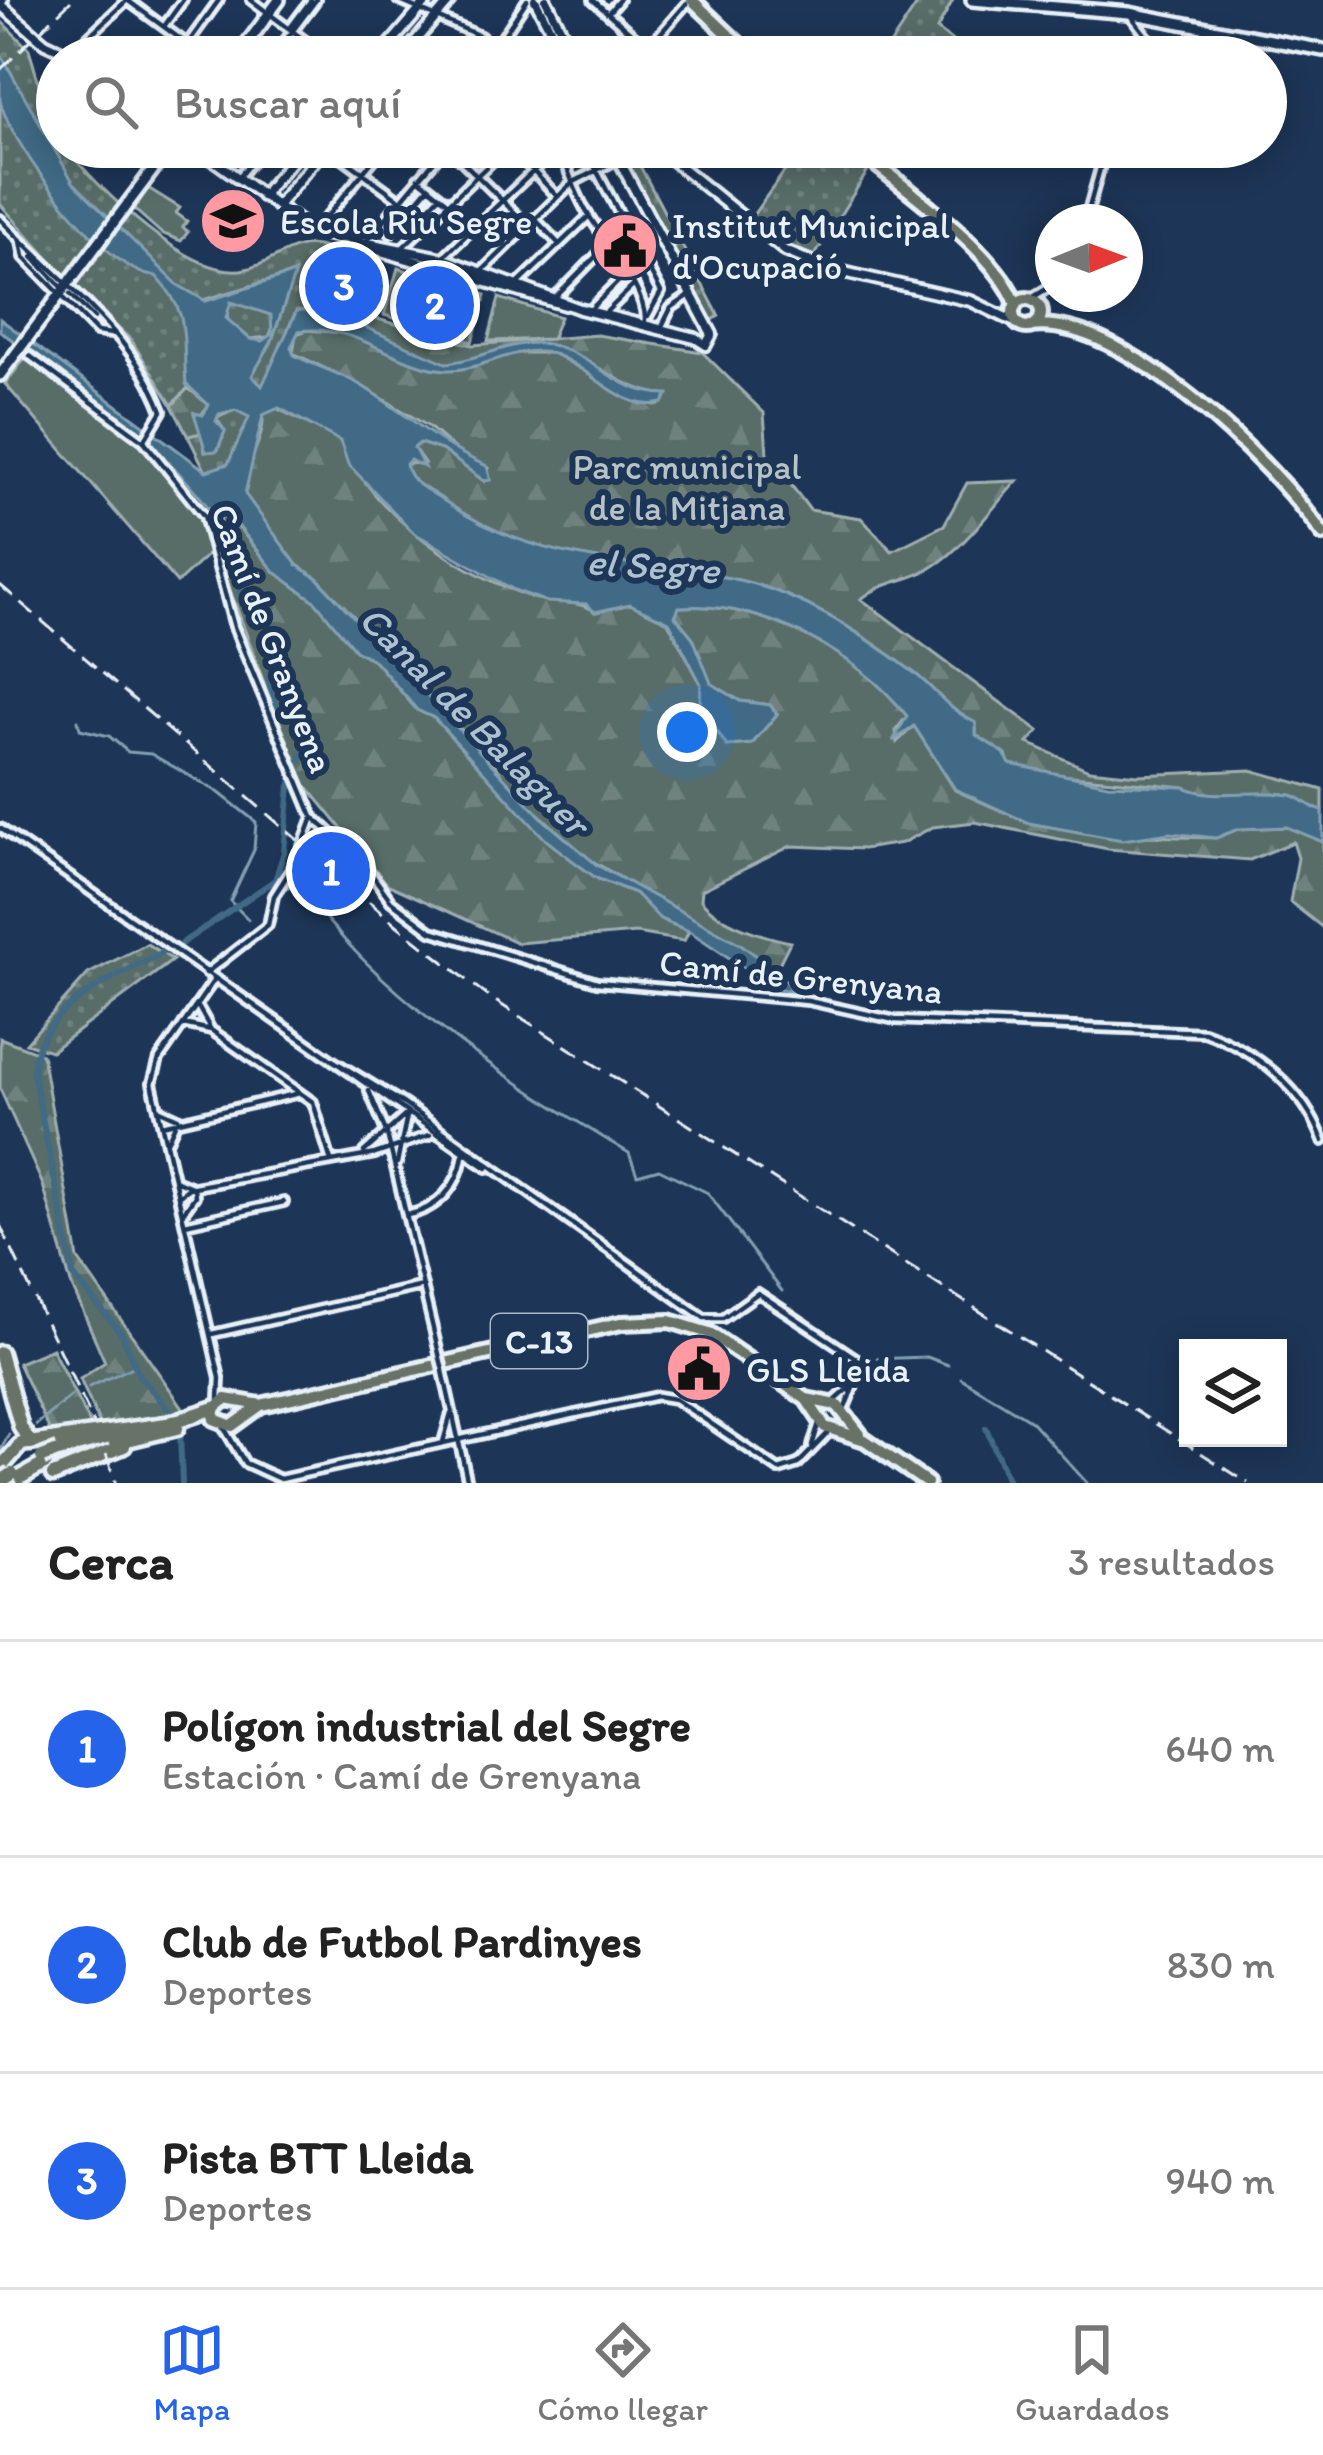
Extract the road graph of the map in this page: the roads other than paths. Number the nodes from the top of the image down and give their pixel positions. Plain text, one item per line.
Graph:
1 (127, 0) edge
2 (183, 0) edge
3 (219, 0) edge
4 (251, 0) edge
5 (279, 0) edge
6 (314, 0) edge
7 (398, 0) edge
8 (428, 0) edge
9 (451, 0) edge
10 (531, 0) edge
11 (546, 0) edge
12 (593, 0) edge
13 (619, 0) edge
14 (972, 0) edge
15 (687, 1) edge
16 (2, 3) edge
17 (420, 10) junction
18 (269, 13) junction
19 (608, 13) junction
20 (1129, 13) junction
21 (436, 17) junction
22 (163, 27) junction
23 (1228, 28) junction
24 (291, 29) junction
25 (41, 36) edge
26 (90, 36) edge
27 (176, 36) edge
28 (193, 36) edge
29 (252, 36) edge
30 (286, 36) edge
31 (300, 36) edge
32 (398, 36) edge
33 (420, 36) edge
34 (474, 36) edge
35 (504, 36) edge
36 (553, 36) edge
37 (564, 36) edge
38 (634, 36) edge
39 (658, 36) edge
40 (728, 36) edge
41 (1149, 36) edge
42 (1209, 36) edge
43 (1263, 36) edge
44 (1287, 42) edge
45 (1323, 50) edge
46 (154, 168) edge
47 (223, 168) edge
48 (245, 168) edge
49 (285, 168) edge
50 (309, 168) edge
51 (357, 168) edge
52 (366, 168) edge
53 (427, 168) edge
54 (472, 168) edge
55 (485, 168) edge
56 (529, 168) edge
57 (535, 168) edge
58 (567, 168) edge
59 (594, 168) edge
60 (602, 168) edge
61 (623, 168) edge
62 (681, 168) edge
63 (879, 168) edge
64 (1100, 168) edge
65 (532, 171) junction
66 (596, 171) junction
67 (363, 172) junction
68 (479, 174) junction
69 (237, 178) junction
70 (418, 178) junction
71 (572, 183) junction
72 (429, 187) junction
73 (262, 196) junction
74 (440, 196) junction
75 (557, 196) junction
76 (400, 200) junction
77 (504, 200) junction
78 (448, 203) junction
79 (1090, 204) edge
80 (277, 206) junction
81 (406, 215) junction
82 (589, 217) junction
83 (534, 218) junction
84 (0, 219) edge
85 (652, 222) junction
86 (527, 225) junction
87 (314, 232) junction
88 (390, 233) dead end
89 (630, 233) junction
90 (364, 244) junction
91 (559, 244) junction
92 (610, 244) junction
93 (26, 247) junction
94 (400, 253) junction
95 (33, 256) junction
96 (441, 263) junction
97 (480, 274) junction
98 (626, 274) junction
99 (519, 283) junction
100 (633, 286) junction
101 (66, 287) junction
102 (690, 295) junction
103 (554, 299) junction
104 (1035, 300) edge
105 (1035, 300) edge
106 (1028, 306) junction
107 (584, 310) junction
108 (603, 315) junction
109 (998, 317) junction
110 (645, 321) junction
111 (97, 323) junction
112 (704, 325) junction
113 (1025, 325) junction
114 (1054, 325) junction
115 (661, 331) junction
116 (695, 338) junction
117 (30, 356) dead end
118 (0, 375) edge
119 (144, 440) junction
120 (1323, 534) edge
121 (313, 817) junction
122 (0, 828) edge
123 (340, 842) joint
124 (206, 973) junction
125 (214, 979) junction
126 (197, 1004) junction
127 (189, 1016) junction
128 (202, 1018) junction
129 (183, 1024) junction
130 (195, 1025) junction
131 (211, 1030) junction
132 (332, 1060) junction
133 (280, 1079) junction
134 (365, 1086) junction
135 (300, 1093) junction
136 (276, 1099) junction
137 (404, 1105) junction
138 (158, 1109) junction
139 (416, 1113) junction
140 (407, 1114) junction
141 (178, 1122) junction
142 (162, 1125) junction
143 (393, 1125) junction
144 (405, 1132) junction
145 (387, 1134) junction
146 (436, 1136) junction
147 (1323, 1141) edge
148 (166, 1144) junction
149 (399, 1145) junction
150 (390, 1149) junction
151 (375, 1150) junction
152 (463, 1154) junction
153 (331, 1161) junction
154 (478, 1164) junction
155 (461, 1171) junction
156 (496, 1173) junction
157 (397, 1174) junction
158 (174, 1179) junction
159 (194, 1192) junction
160 (178, 1196) junction
161 (284, 1202) dead end
162 (183, 1214) junction
163 (407, 1215) junction
164 (185, 1224) junction
165 (423, 1286) junction
166 (210, 1335) junction
167 (0, 1352) edge
168 (0, 1378) edge
169 (220, 1378) junction
170 (854, 1384) junction
171 (806, 1399) junction
172 (234, 1401) junction
173 (830, 1404) junction
174 (261, 1405) junction
175 (451, 1408) junction
176 (844, 1413) junction
177 (218, 1415) junction
178 (820, 1419) junction
179 (239, 1421) junction
180 (175, 1426) junction
181 (834, 1428) junction
182 (458, 1438) junction
183 (443, 1442) junction
184 (869, 1443) junction
185 (16, 1446) junction
186 (812, 1446) junction
187 (237, 1450) junction
188 (60, 1454) junction
189 (45, 1466) edge
190 (7, 1476) edge
191 (272, 1480) edge
192 (468, 1483) edge
193 (918, 1483) edge
194 (927, 1483) edge

1 - 22 street
1 - 26 street
2 - 22 street
3 - 28 street
4 - 18 street
5 - 18 main road
6 - 24 street
7 - 17 street
8 - 17 street
9 - 21 street
10 - 35 street
10 - 36 street
11 - 37 street
12 - 19 street
13 - 19 street
14 - 20 main road
15 - 39 street
15 - 40 main road
16 - 25 street
17 - 21 street
17 - 32 street
18 - 24 street
18 - 29 main road
19 - 38 street
20 - 23 main road
20 - 41 street
21 - 33 street
21 - 34 street
22 - 27 street
23 - 42 street
23 - 43 main road
24 - 30 street
24 - 31 street
44 - 45 main road
46 - 101 main road
47 - 69 street
48 - 69 street
49 - 73 street
50 - 80 street
51 - 67 street
52 - 67 street
53 - 70 street
54 - 68 street
55 - 68 street
56 - 65 street
57 - 65 street
58 - 71 street
59 - 66 street
60 - 66 street
61 - 85 street
62 - 109 street
63 - 106 main road
64 - 79 street
65 - 75 street
65 - 77 street
66 - 71 street
66 - 89 street
67 - 76 street
67 - 87 street
68 - 77 street
68 - 78 street
69 - 73 street
70 - 72 street
70 - 76 street
71 - 75 street
71 - 82 street
72 - 74 street
72 - 81 street
73 - 80 street
74 - 78 street
74 - 81 street
75 - 83 street
76 - 90 street
77 - 86 street
77 - 96 street
78 - 94 street
80 - 87 street
81 - 88 street
82 - 91 street
82 - 92 street
83 - 86 street
83 - 91 street
84 - 93 street
85 - 89 street
85 - 102 street
86 - 97 street
87 - 90 street
89 - 92 street
89 - 110 street
90 - 94 street
91 - 99 street
92 - 98 street
92 - 103 street
93 - 95 street
93 - 95 street
94 - 96 street
95 - 101 street
96 - 97 street
97 - 99 street
97 - 103 street
98 - 100 street
98 - 107 street
99 - 103 street
100 - 108 street
100 - 110 street
101 - 111 street
101 - 111 street
101 - 118 main road
102 - 112 street
102 - 115 street
103 - 107 street
104 - 106 street
105 - 106 street
106 - 109 street
106 - 113 main road
106 - 113 main road
106 - 114 main road
107 - 108 street
108 - 110 street
109 - 113 street
110 - 115 street
111 - 119 street
112 - 116 street
112 - 116 street
113 - 114 main road
114 - 120 main road
115 - 116 street
117 - 119 street, Camí de Granyena
119 - 121 street, Camí de Granyena
121 - 123 street, Camí de Granyena
121 - 124 street
122 - 124 street
123 - 147 street, Camí de Grenyana
124 - 125 street
125 - 126 street
125 - 132 street
126 - 127 street
126 - 128 street
127 - 128 street
127 - 129 street
127 - 130 street
128 - 131 street
129 - 130 street
129 - 138 street
130 - 131 street
131 - 133 street
132 - 134 street
132 - 137 street
133 - 135 street
133 - 136 street
134 - 140 street
134 - 145 street
135 - 136 street
135 - 153 street
136 - 141 street
137 - 139 street
137 - 140 street
138 - 141 street
138 - 142 street
139 - 140 street
139 - 156 street
140 - 143 street
140 - 144 street
140 - 146 street
141 - 142 street
141 - 148 street
142 - 148 street
143 - 144 street
143 - 145 street
144 - 149 street
145 - 150 street
145 - 151 street
146 - 149 street
146 - 152 street
148 - 158 street
149 - 150 street
149 - 157 street
150 - 151 street
150 - 157 street
151 - 153 street
151 - 157 street
152 - 154 street
152 - 155 street
153 - 159 street
154 - 155 street
154 - 156 street
155 - 163 street
156 - 170 street
157 - 163 street
158 - 159 street
158 - 160 street
159 - 160 street
159 - 162 street
160 - 162 street
161 - 164 street
162 - 164 street
163 - 165 street
164 - 166 street
165 - 166 street
165 - 175 street, bridge
166 - 169 street
167 - 189 highway
168 - 185 highway
169 - 172 street
169 - 177 street
170 - 173 street
170 - 176 street
171 - 173 main road, C-13
171 - 174 main road, C-13
171 - 178 main road, C-13
172 - 174 main road, C-13
172 - 177 main road, C-13
172 - 179 main road
173 - 176 main road, C-13
173 - 178 main road
174 - 179 main road, C-13
175 - 182 street
175 - 183 street
176 - 181 main road
176 - 184 main road, C-13
177 - 179 main road, C-13
177 - 180 highway
177 - 187 street
178 - 181 main road, C-13
178 - 186 street
179 - 187 street
180 - 188 highway
180 - 188 highway
180 - 189 highway
180 - 189 highway
181 - 184 main road, C-13
181 - 186 street
182 - 183 street
182 - 186 street
182 - 192 street
183 - 191 street
184 - 193 main road
184 - 194 main road, C-13
185 - 189 highway
185 - 190 highway
187 - 191 street
188 - 189 highway, bridge
189 - 190 highway

